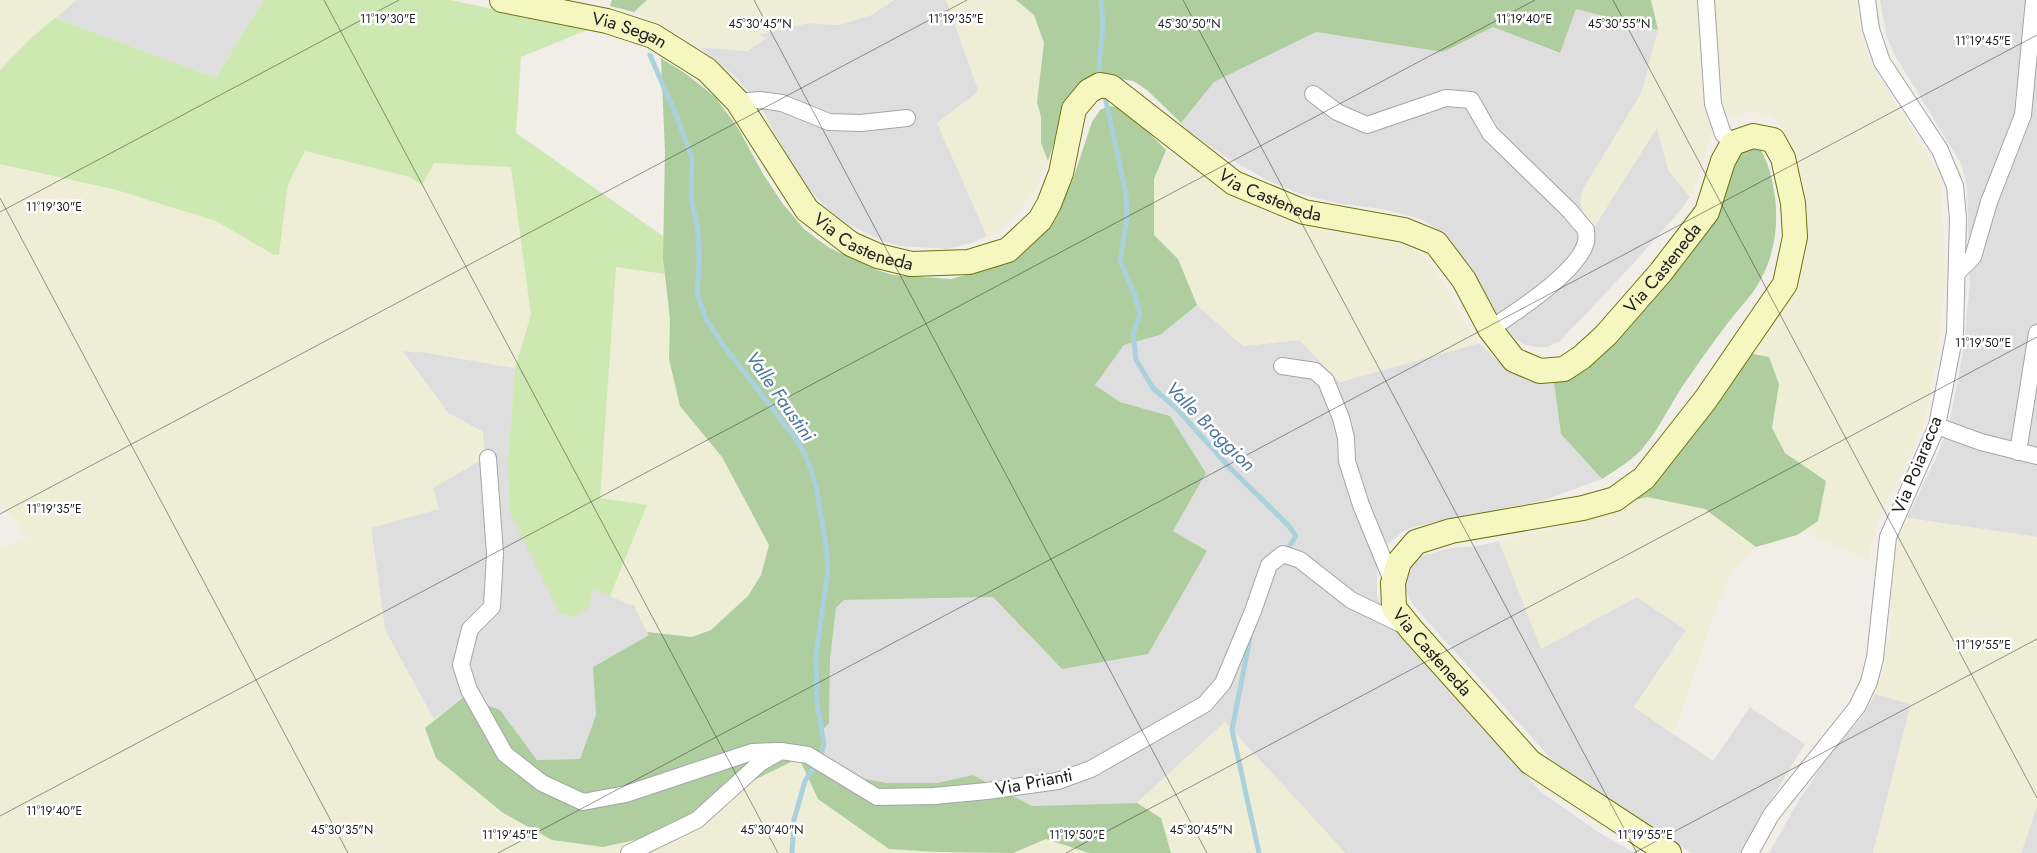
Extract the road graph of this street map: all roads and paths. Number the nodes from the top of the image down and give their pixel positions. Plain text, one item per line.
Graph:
1 (502, 0) edge
2 (1706, 0) edge
3 (1866, 0) edge
4 (2034, 0) edge
5 (1314, 94) dead end
6 (738, 102) junction
7 (907, 118) dead end
8 (1733, 143) junction
9 (1958, 272) junction
10 (1490, 329) junction
11 (2037, 333) edge
12 (1282, 366) dead end
13 (1937, 426) junction
14 (2018, 452) junction
15 (2037, 456) edge
16 (488, 458) dead end
17 (1393, 583) junction
18 (1411, 629) junction
19 (781, 751) junction
20 (629, 853) edge
21 (1669, 853) edge
22 (1750, 853) edge

1 - 6 street, Via Segan
2 - 8 street
3 - 9 street, Via Poiaracca
4 - 9 street
5 - 10 street
6 - 7 street
6 - 10 street, Via Casteneda
8 - 10 street, Via Casteneda
8 - 17 street, Via Casteneda
9 - 13 street, Via Poiaracca
11 - 14 street
12 - 17 street
13 - 14 street
13 - 22 street, Via Poiaracca
14 - 15 street
16 - 19 street
17 - 18 street, Via Casteneda
18 - 19 street, Via Prianti
18 - 21 street, Via Casteneda
19 - 20 street

